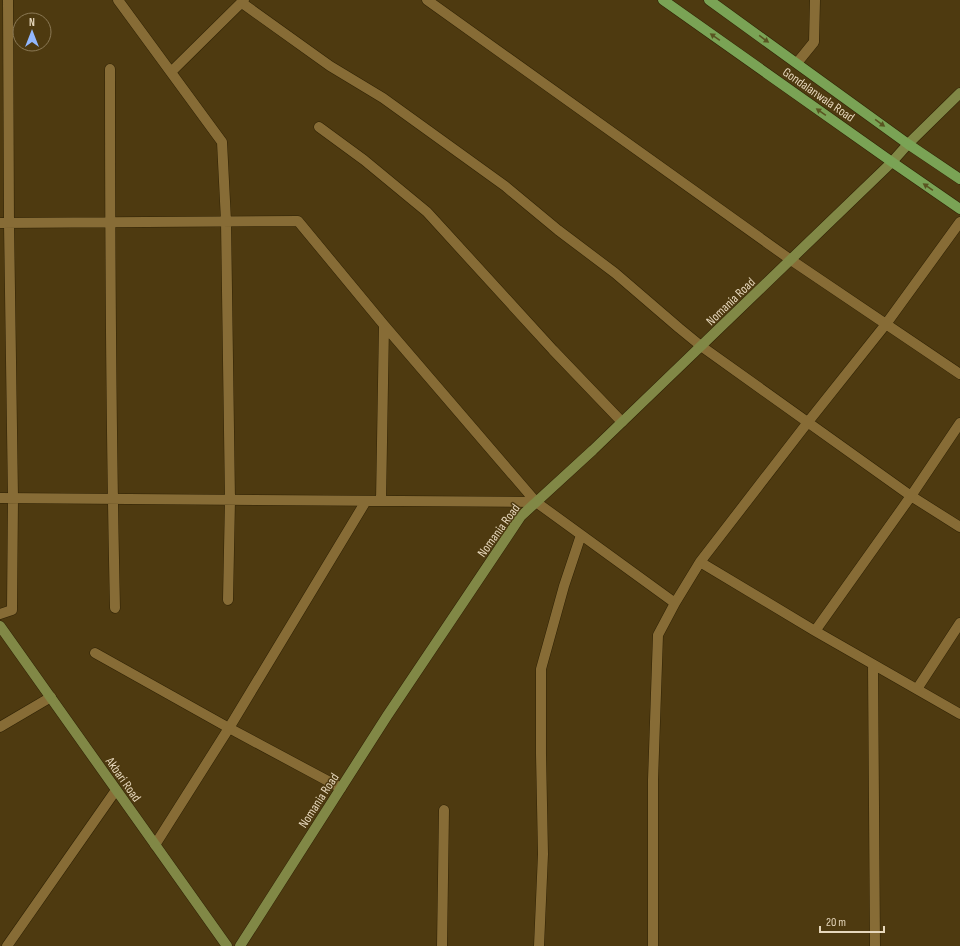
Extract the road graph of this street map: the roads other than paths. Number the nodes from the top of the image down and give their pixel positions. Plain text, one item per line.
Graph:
1 (8, 0) edge
2 (118, 0) edge
3 (427, 0) edge
4 (663, 0) edge
5 (709, 0) edge
6 (815, 0) edge
7 (243, 2) edge
8 (797, 63) junction
9 (110, 69) dead end
10 (171, 72) junction
11 (960, 93) edge
12 (319, 127) dead end
13 (908, 144) junction
14 (892, 162) junction
15 (960, 179) edge
16 (960, 209) edge
17 (226, 221) junction
18 (110, 222) junction
19 (960, 222) edge
20 (5, 223) edge
21 (790, 260) junction
22 (886, 324) junction
23 (384, 325) junction
24 (702, 346) junction
25 (960, 374) edge
26 (622, 422) junction
27 (808, 422) junction
28 (960, 423) edge
29 (911, 496) junction
30 (0, 498) edge
31 (12, 498) junction
32 (112, 499) junction
33 (230, 500) junction
34 (366, 501) junction
35 (381, 501) junction
36 (536, 502) junction
37 (960, 526) edge
38 (581, 535) junction
39 (700, 562) junction
40 (228, 600) dead end
41 (675, 603) junction
42 (115, 608) dead end
43 (0, 614) edge
44 (960, 623) edge
45 (0, 626) edge
46 (815, 631) junction
47 (95, 653) dead end
48 (873, 665) junction
49 (917, 689) junction
50 (50, 698) junction
51 (960, 714) edge
52 (0, 728) edge
53 (229, 728) junction
54 (341, 788) junction
55 (116, 790) junction
56 (444, 810) dead end
57 (155, 845) junction
58 (7, 946) edge
59 (227, 946) edge
60 (240, 946) edge
61 (442, 946) edge
62 (539, 946) edge
63 (653, 946) edge
64 (876, 946) edge

1 - 20 street
2 - 10 street
3 - 21 street
14 -> 4 main road, Gondalanwala Road
5 -> 8 main road, Gondalanwala Road
6 - 8 street
7 - 10 street
7 - 24 street
8 -> 13 main road, Gondalanwala Road
9 - 18 street
10 - 17 street
11 - 13 street, Nomania Road
12 - 26 street
13 - 14 street, Nomania Road
13 - 15 main road, Gondalanwala Road
16 -> 14 main road, Gondalanwala Road
14 - 21 street, Nomania Road
17 - 18 street
17 - 23 street
17 - 33 street
18 - 20 street
18 - 32 street
19 - 22 street
20 - 31 street
21 - 22 street
21 - 24 street, Nomania Road
22 - 25 street
22 - 27 street
23 - 35 street
23 - 36 street
24 - 26 street, Nomania Road
24 - 27 street
26 - 36 street, Nomania Road
27 - 29 street
27 - 39 street
28 - 29 street
29 - 37 street
29 - 46 street
30 - 31 street
31 - 32 street
31 - 43 street
32 - 33 street
32 - 42 street
33 - 34 street
33 - 40 street
34 - 35 street
34 - 53 street
35 - 36 street
36 - 38 street
36 - 54 street, Nomania Road
38 - 41 street
38 - 62 street
39 - 41 street
39 - 46 street
41 - 63 street
44 - 49 street
45 - 50 street, Akbari Road
46 - 48 street
47 - 53 street
48 - 49 street
48 - 64 street
49 - 51 street
50 - 52 street
50 - 55 street, Akbari Road
53 - 54 street
53 - 57 street
54 - 60 street, Nomania Road
55 - 57 street, Akbari Road
55 - 58 street
56 - 61 street
57 - 59 street, Akbari Road

